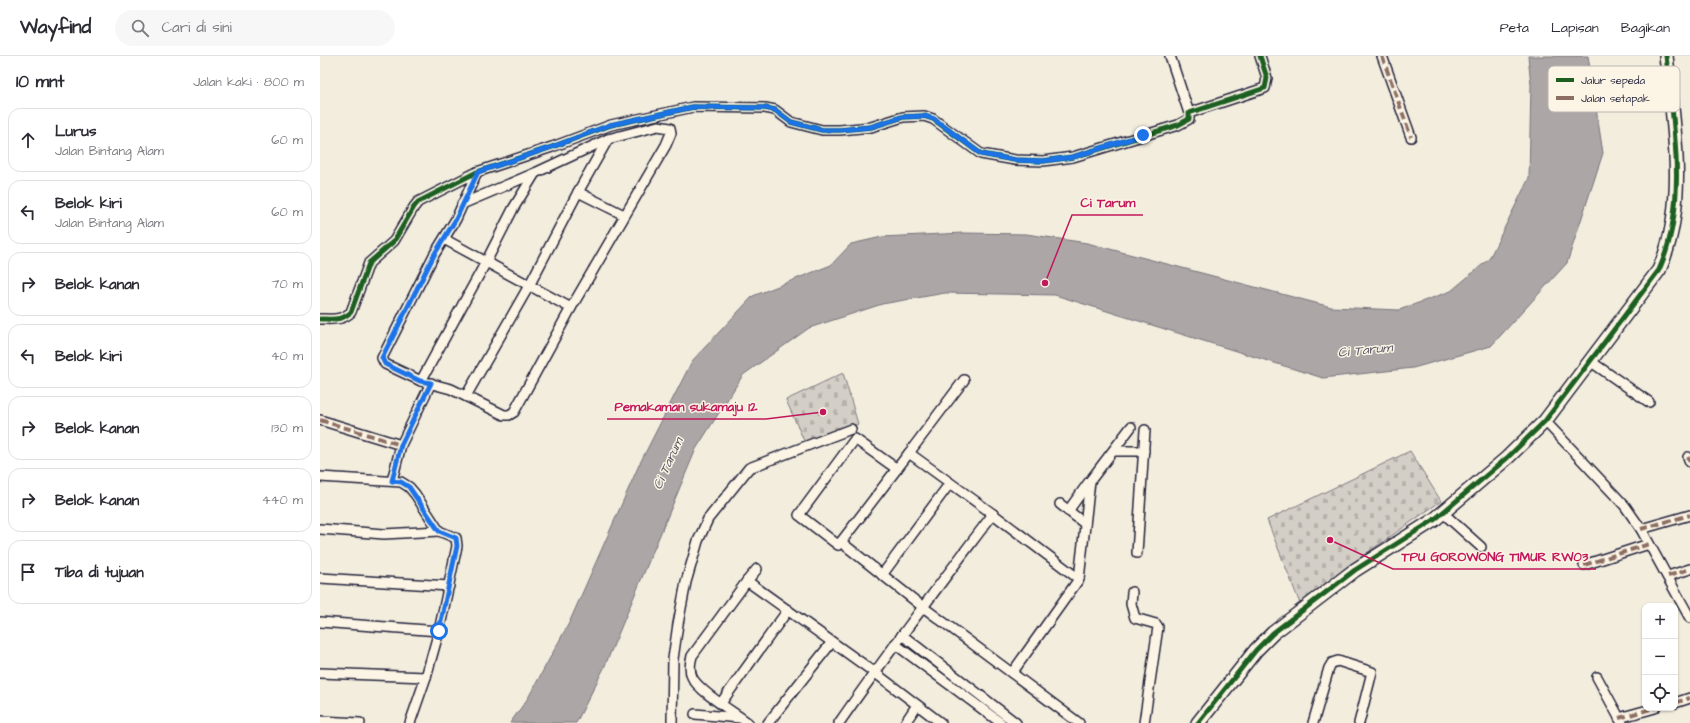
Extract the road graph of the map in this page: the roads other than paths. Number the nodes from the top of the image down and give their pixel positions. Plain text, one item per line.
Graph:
1 (1170, 56) edge
2 (1260, 56) edge
3 (1382, 56) edge
4 (1666, 56) edge
5 (1667, 66) edge
6 (1672, 112) edge
7 (1190, 113) junction
8 (1411, 137) dead end
9 (608, 139) junction
10 (478, 172) junction
11 (535, 173) junction
12 (578, 192) junction
13 (462, 204) junction
14 (624, 215) junction
15 (444, 239) junction
16 (486, 262) junction
17 (530, 284) junction
18 (571, 308) junction
19 (320, 319) edge
20 (1590, 361) junction
21 (964, 380) dead end
22 (420, 381) junction
23 (431, 383) junction
24 (466, 396) junction
25 (1649, 402) dead end
26 (320, 420) edge
27 (1545, 421) junction
28 (1131, 427) dead end
29 (851, 429) dead end
30 (1145, 430) dead end
31 (401, 445) junction
32 (1114, 451) junction
33 (1144, 451) junction
34 (910, 453) junction
35 (897, 470) junction
36 (320, 477) edge
37 (392, 481) junction
38 (1090, 481) junction
39 (950, 483) junction
40 (1060, 504) dead end
41 (1068, 511) junction
42 (1442, 512) junction
43 (994, 514) junction
44 (1690, 515) edge
45 (1085, 524) junction
46 (320, 529) edge
47 (1641, 529) junction
48 (439, 531) junction
49 (841, 542) junction
50 (1649, 544) junction
51 (1481, 547) dead end
52 (1137, 553) dead end
53 (1584, 565) dead end
54 (757, 569) dead end
55 (1690, 569) edge
56 (882, 575) junction
57 (1668, 576) junction
58 (320, 578) edge
59 (1080, 579) junction
60 (748, 581) junction
61 (449, 586) junction
62 (1132, 592) dead end
63 (923, 607) junction
64 (788, 610) junction
65 (1690, 618) edge
66 (320, 622) edge
67 (439, 631) junction
68 (902, 635) junction
69 (832, 642) junction
70 (895, 644) junction
71 (874, 672) junction
72 (320, 673) edge
73 (1012, 673) junction
74 (426, 677) junction
75 (1597, 677) dead end
76 (1690, 698) edge
77 (1678, 702) edge
78 (721, 703) junction
79 (917, 705) junction
80 (1646, 711) edge
81 (695, 714) dead end
82 (1621, 720) edge
83 (320, 721) edge
84 (745, 721) edge
85 (336, 722) edge
86 (360, 723) edge
87 (410, 723) edge
88 (672, 723) edge
89 (768, 723) edge
90 (839, 723) edge
91 (905, 723) edge
92 (941, 723) edge
93 (1001, 723) edge
94 (1016, 723) edge
95 (1079, 723) edge
96 (1144, 723) edge
97 (1198, 723) edge
98 (1313, 723) edge
99 (1359, 723) edge

1 - 7 street
2 - 7 street
3 - 8 street
4 - 5 street
6 - 20 street
7 - 10 street
9 - 11 street
9 - 12 street
9 - 14 street
10 - 13 street
10 - 19 street
11 - 13 street
11 - 16 street
12 - 14 street
12 - 17 street
13 - 15 street
14 - 18 street
15 - 16 street
15 - 22 street
16 - 17 street
16 - 22 street
17 - 18 street
17 - 24 street
18 - 24 street
20 - 25 street
20 - 27 street
21 - 34 street
22 - 23 street
23 - 24 street
23 - 31 street
26 - 31 street
27 - 42 street
27 - 47 street
28 - 32 street
29 - 88 street
30 - 33 street
31 - 37 street
32 - 33 street
32 - 38 street
33 - 52 street
34 - 35 street
34 - 39 street
35 - 49 street
35 - 49 street
36 - 37 street
37 - 48 street
38 - 41 street
38 - 45 street
39 - 43 street
39 - 56 street
40 - 41 street
41 - 45 street
42 - 51 street
42 - 97 street
43 - 59 street
43 - 63 street
44 - 47 street
45 - 59 street
46 - 48 street
47 - 50 street
48 - 61 street
49 - 56 street
50 - 53 street
50 - 57 street
54 - 60 street
55 - 57 street
56 - 63 street
57 - 65 street
58 - 61 street
59 - 73 street
60 - 64 street
60 - 78 street
61 - 67 street
62 - 96 street
63 - 68 street
63 - 73 street
64 - 69 street
64 - 78 street
66 - 67 street
67 - 74 street
68 - 70 street
68 - 94 street
69 - 71 street
69 - 89 street
70 - 71 street
70 - 93 street
71 - 79 street
71 - 90 street
72 - 74 street
73 - 95 street
74 - 87 street
75 - 82 street
76 - 77 street
78 - 84 street
79 - 91 street
79 - 92 street
80 - 82 street
81 - 84 street
83 - 85 street
85 - 86 street
98 - 99 street

